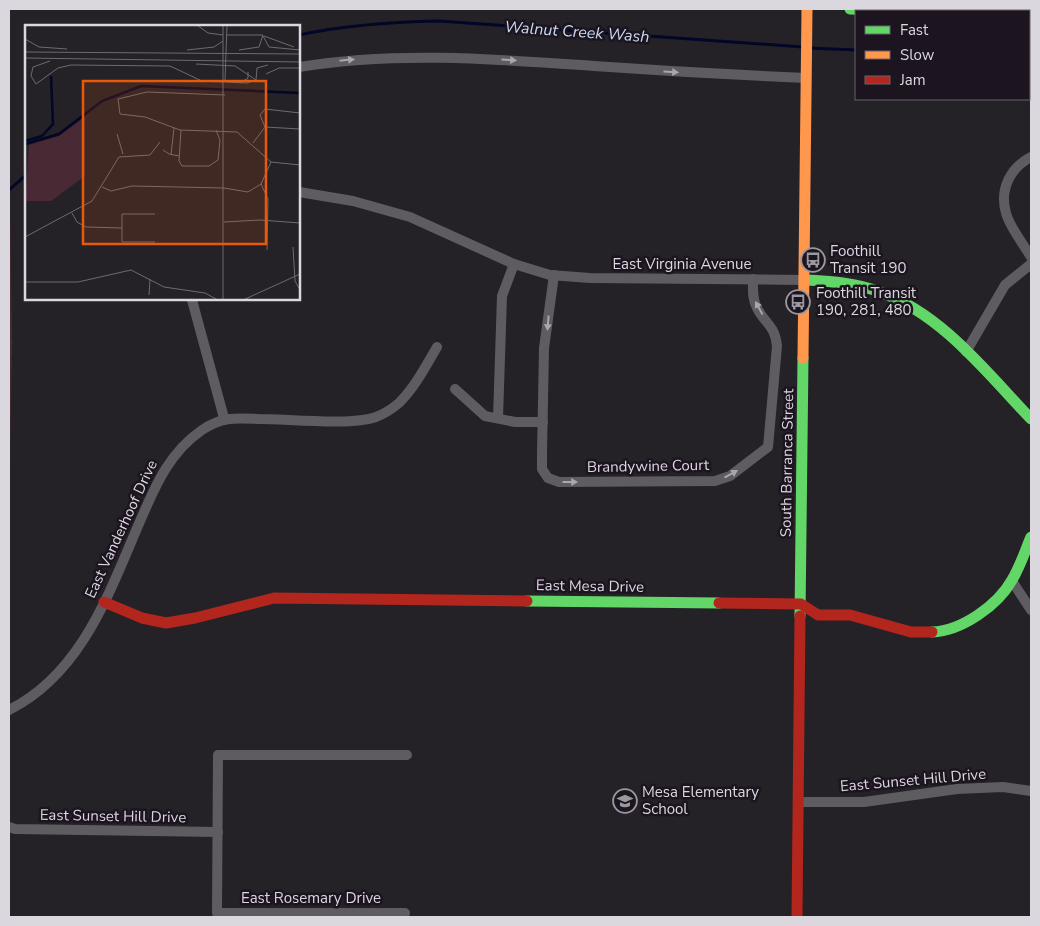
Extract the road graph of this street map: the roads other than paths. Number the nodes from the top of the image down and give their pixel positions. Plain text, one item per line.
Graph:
1 (807, 9) edge
2 (850, 9) edge
3 (871, 10) edge
4 (300, 67) edge
5 (806, 78) junction
6 (1031, 157) edge
7 (300, 192) edge
8 (1031, 257) edge
9 (514, 264) junction
10 (1031, 264) edge
11 (554, 275) junction
12 (753, 279) junction
13 (805, 280) junction
14 (192, 300) edge
15 (437, 347) dead end
16 (966, 352) junction
17 (455, 389) dead end
18 (224, 418) junction
19 (498, 418) junction
20 (1031, 419) edge
21 (543, 422) junction
22 (1031, 537) edge
23 (1012, 581) junction
24 (104, 602) junction
25 (801, 604) junction
26 (1031, 610) edge
27 (9, 710) edge
28 (407, 755) dead end
29 (1031, 791) edge
30 (798, 802) junction
31 (9, 827) edge
32 (218, 832) junction
33 (405, 913) dead end
34 (796, 917) edge

1 - 5 main road, South Barranca Street
2 - 3 main road
4 -> 5 street
5 - 13 main road, South Barranca Street
6 - 8 street
7 - 9 street, East Virginia Avenue
9 - 11 street, East Virginia Avenue
9 - 19 street
10 - 16 street
11 - 12 street, East Virginia Avenue
11 -> 21 street, Brandywine Court
12 - 13 street, East Virginia Avenue
21 -> 12 street, Brandywine Court
13 - 16 main road, East Virginia Avenue
13 - 25 main road, South Barranca Street
14 - 18 street
15 - 18 street
16 - 20 main road, East Virginia Avenue
17 - 19 street
18 - 24 street, East Vanderhoof Drive
19 - 21 street
22 - 23 main road, East Mesa Drive
23 - 25 main road, East Mesa Drive
23 - 26 street
24 - 25 main road, East Mesa Drive
24 - 27 street, East Vanderhoof Drive
25 - 30 main road, South Barranca Street
28 - 32 street
29 - 30 street, East Sunset Hill Drive
30 - 34 main road, South Barranca Street
31 - 32 street, East Sunset Hill Drive
32 - 33 street, East Rosemary Drive

